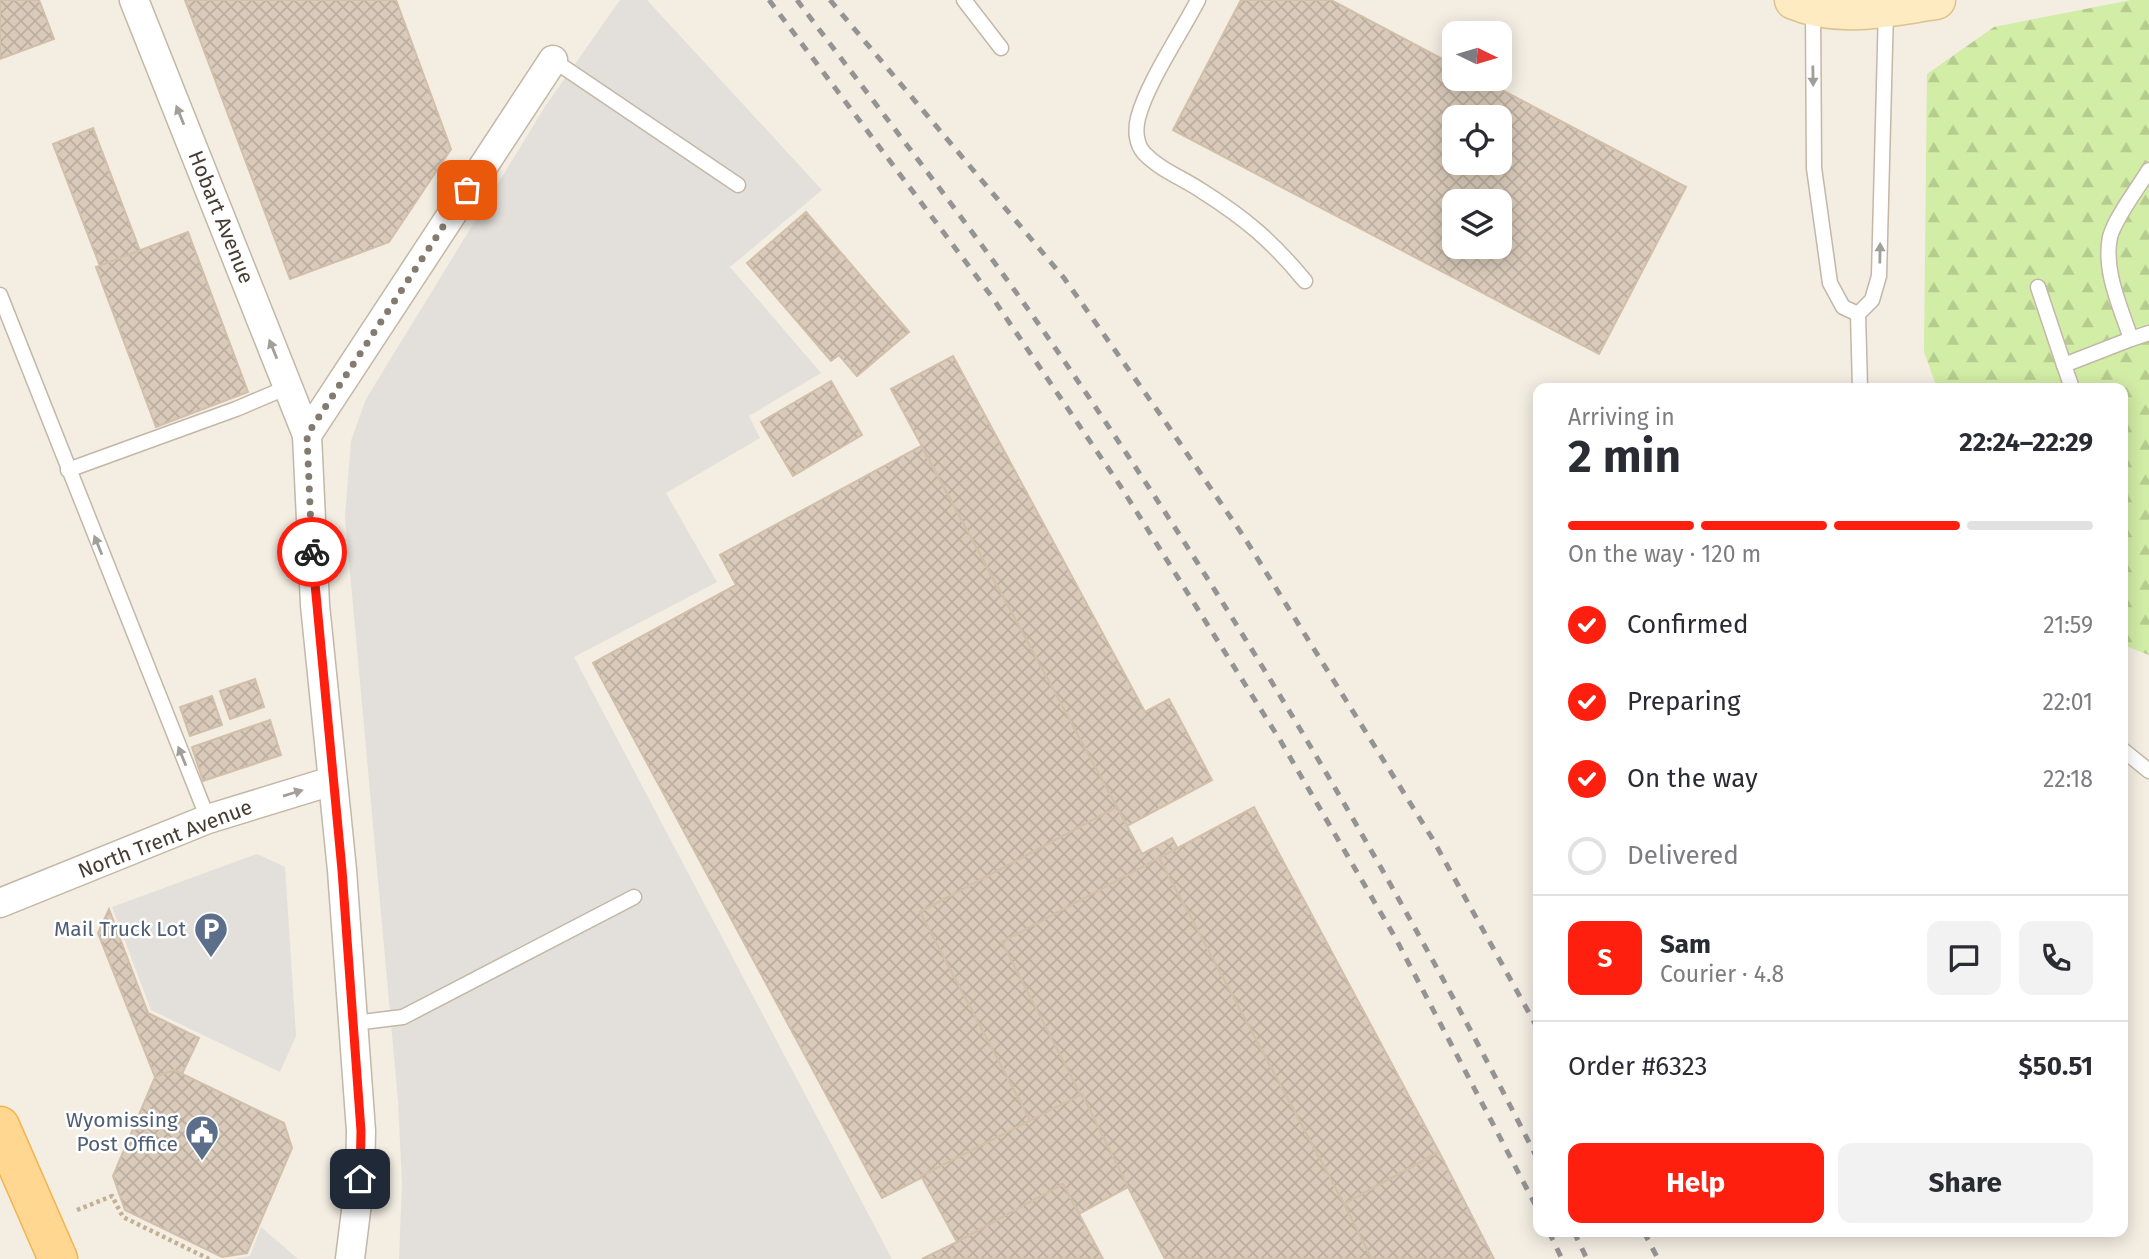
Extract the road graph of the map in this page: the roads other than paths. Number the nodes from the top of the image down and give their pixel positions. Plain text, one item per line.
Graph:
1 (134, 0) edge
2 (964, 0) edge
3 (1198, 0) edge
4 (1936, 0) edge
5 (1803, 4) edge
6 (1886, 7) junction
7 (1001, 48) dead end
8 (553, 60) joint
9 (2149, 170) edge
10 (738, 185) dead end
11 (1305, 281) dead end
12 (2038, 287) dead end
13 (0, 295) edge
14 (1858, 314) junction
15 (2149, 333) edge
16 (2131, 339) junction
17 (2064, 365) junction
18 (1860, 383) edge
19 (2070, 383) edge
20 (288, 387) junction
21 (307, 435) junction
22 (68, 470) junction
23 (2128, 754) edge
24 (2149, 771) edge
25 (332, 780) junction
26 (208, 819) junction
27 (634, 897) dead end
28 (0, 903) edge
29 (354, 1023) junction
30 (0, 1126) edge
31 (58, 1259) edge
32 (350, 1259) edge

20 -> 1 street, Hobart Avenue
2 - 7 lane
3 - 11 lane
4 - 6 street
5 - 6 street
5 -> 14 lane
14 -> 6 lane
8 - 10 lane
8 - 21 street
9 - 16 lane
12 - 17 lane
13 - 22 lane
14 - 18 lane
15 - 16 lane
16 - 17 lane
17 - 19 lane
20 - 21 street, Hobart Avenue
20 - 22 lane
21 - 25 street, Hobart Avenue
26 -> 22 lane
23 - 24 lane
26 -> 25 street, North Trent Avenue
25 - 29 street, Hobart Avenue
26 - 28 street, North Trent Avenue
27 - 29 lane
29 - 32 street, Hobart Avenue
30 - 31 main road

